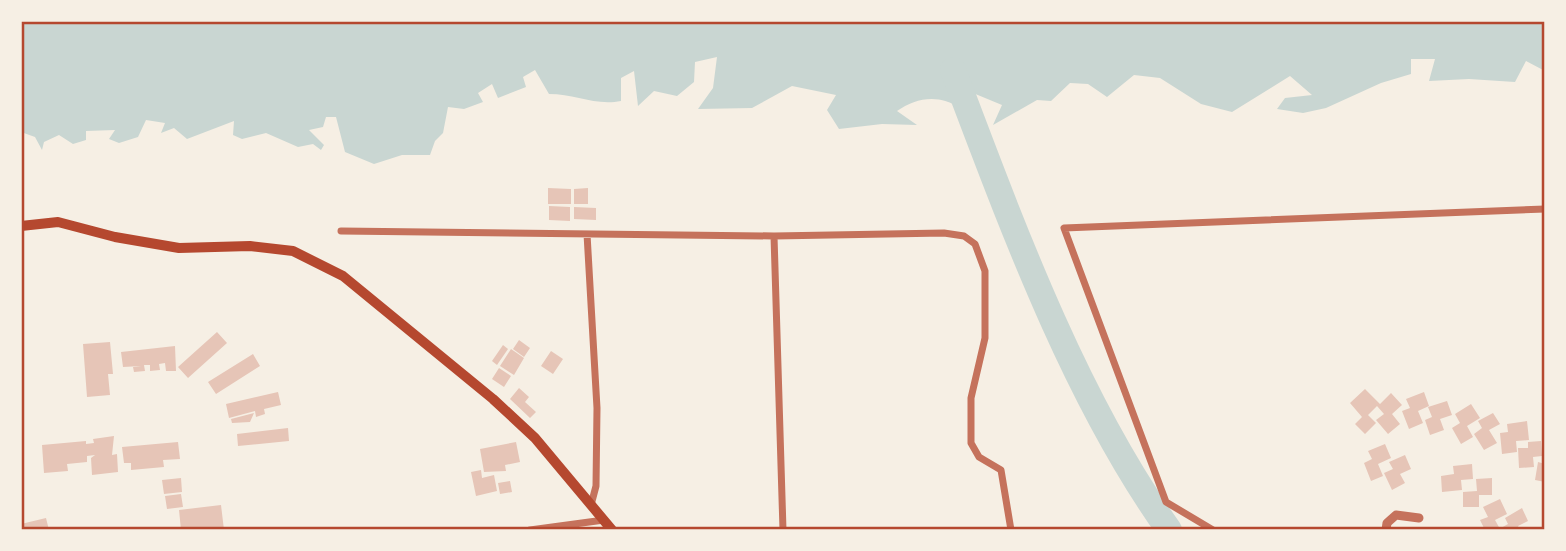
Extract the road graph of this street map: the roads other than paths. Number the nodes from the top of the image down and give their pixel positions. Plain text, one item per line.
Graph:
1 (1545, 209) edge
2 (21, 226) edge
3 (341, 231) dead end
4 (587, 234) junction
5 (774, 236) junction
6 (591, 505) junction
7 (1419, 519) dead end
8 (604, 520) junction
9 (530, 530) edge
10 (612, 530) edge
11 (783, 530) edge
12 (1011, 530) edge
13 (1213, 530) edge
14 (1386, 530) edge

1 - 13 street
2 - 6 main road
3 - 4 street
4 - 5 street
4 - 6 street
5 - 11 street
5 - 12 street
6 - 8 main road
7 - 14 street
8 - 9 street
8 - 10 main road

